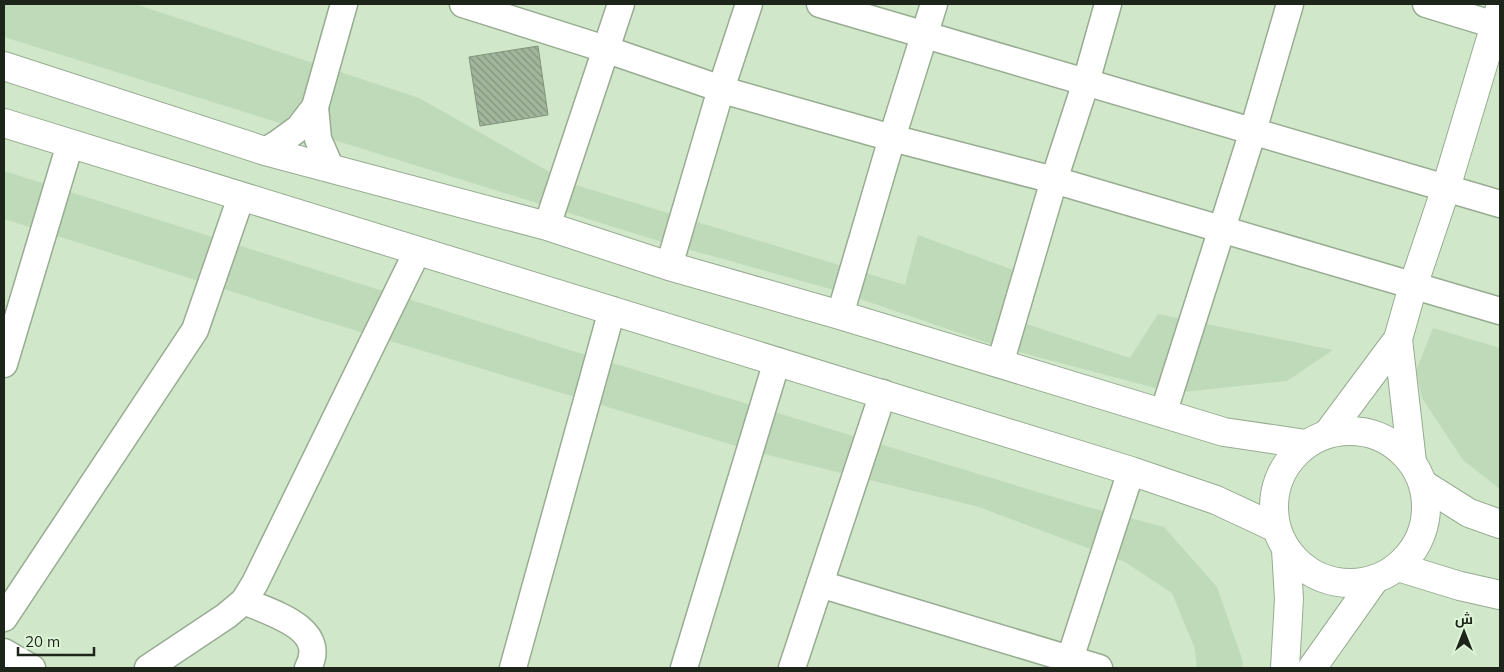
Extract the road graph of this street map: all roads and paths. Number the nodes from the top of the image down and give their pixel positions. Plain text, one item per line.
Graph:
1 (344, 4) edge
2 (463, 4) edge
3 (620, 4) edge
4 (749, 4) edge
5 (820, 4) edge
6 (934, 4) edge
7 (1108, 4) edge
8 (1290, 4) edge
9 (1426, 4) edge
10 (1498, 17) edge
11 (925, 34) junction
12 (605, 48) junction
13 (4, 66) edge
14 (1086, 82) junction
15 (721, 89) junction
16 (315, 106) junction
17 (4, 123) edge
18 (1253, 131) junction
19 (892, 138) junction
20 (70, 144) junction
21 (265, 150) junction
22 (331, 169) junction
23 (1054, 180) junction
24 (1446, 188) junction
25 (241, 197) junction
26 (1500, 204) edge
27 (547, 226) junction
28 (1220, 229) junction
29 (417, 252) junction
30 (669, 266) junction
31 (1413, 286) junction
32 (612, 310) junction
33 (1500, 311) edge
34 (840, 315) junction
35 (1398, 339) junction
36 (777, 361) junction
37 (4, 364) edge
38 (1000, 364) junction
39 (883, 393) junction
40 (1163, 414) junction
41 (1317, 438) junction
42 (1131, 471) junction
43 (1418, 473) junction
44 (1500, 524) edge
45 (1281, 539) junction
46 (1387, 573) junction
47 (820, 584) junction
48 (1500, 595) edge
49 (244, 601) junction
50 (4, 618) edge
51 (4, 652) edge
52 (1069, 664) edge
53 (32, 668) edge
54 (148, 668) edge
55 (308, 668) edge
56 (513, 668) edge
57 (684, 668) edge
58 (792, 668) edge
59 (1099, 668) edge
60 (1285, 668) edge
61 (1312, 668) edge

1 - 16 street
2 - 12 street
3 - 12 street
4 - 15 street
5 - 11 street
6 - 11 street
7 - 14 street
8 - 18 street
9 - 10 street
10 - 24 main road
11 - 14 street
11 - 19 street
12 - 15 street
12 - 27 street
13 - 21 main road
14 - 18 street
14 - 23 street
15 - 19 street
15 - 30 street
16 - 21 street
16 - 22 street
17 - 20 main road
18 - 24 street
18 - 28 street
19 - 23 street
19 - 34 street
20 - 25 main road
20 - 37 street
21 - 22 main road
22 - 27 main road
23 - 28 street
23 - 38 street
24 - 26 street
24 - 31 main road
25 - 29 main road
25 - 50 street
27 - 30 main road
28 - 31 street
28 - 40 street
29 - 32 main road
29 - 49 street
30 - 34 main road
31 - 33 street
31 - 35 main road
32 - 36 main road
32 - 56 street
34 - 38 main road
35 - 41 main road
35 - 43 main road
36 - 39 main road
36 - 57 street
38 - 40 main road
39 - 42 main road
39 - 47 street
40 - 41 main road
41 - 43 main road
41 - 45 main road
42 - 45 main road
42 - 52 street
43 - 44 main road
43 - 46 main road
45 - 46 main road
45 - 60 main road
46 - 48 main road
46 - 61 main road
47 - 52 street
47 - 58 street
49 - 54 street
49 - 55 street
51 - 53 street
52 - 59 street

